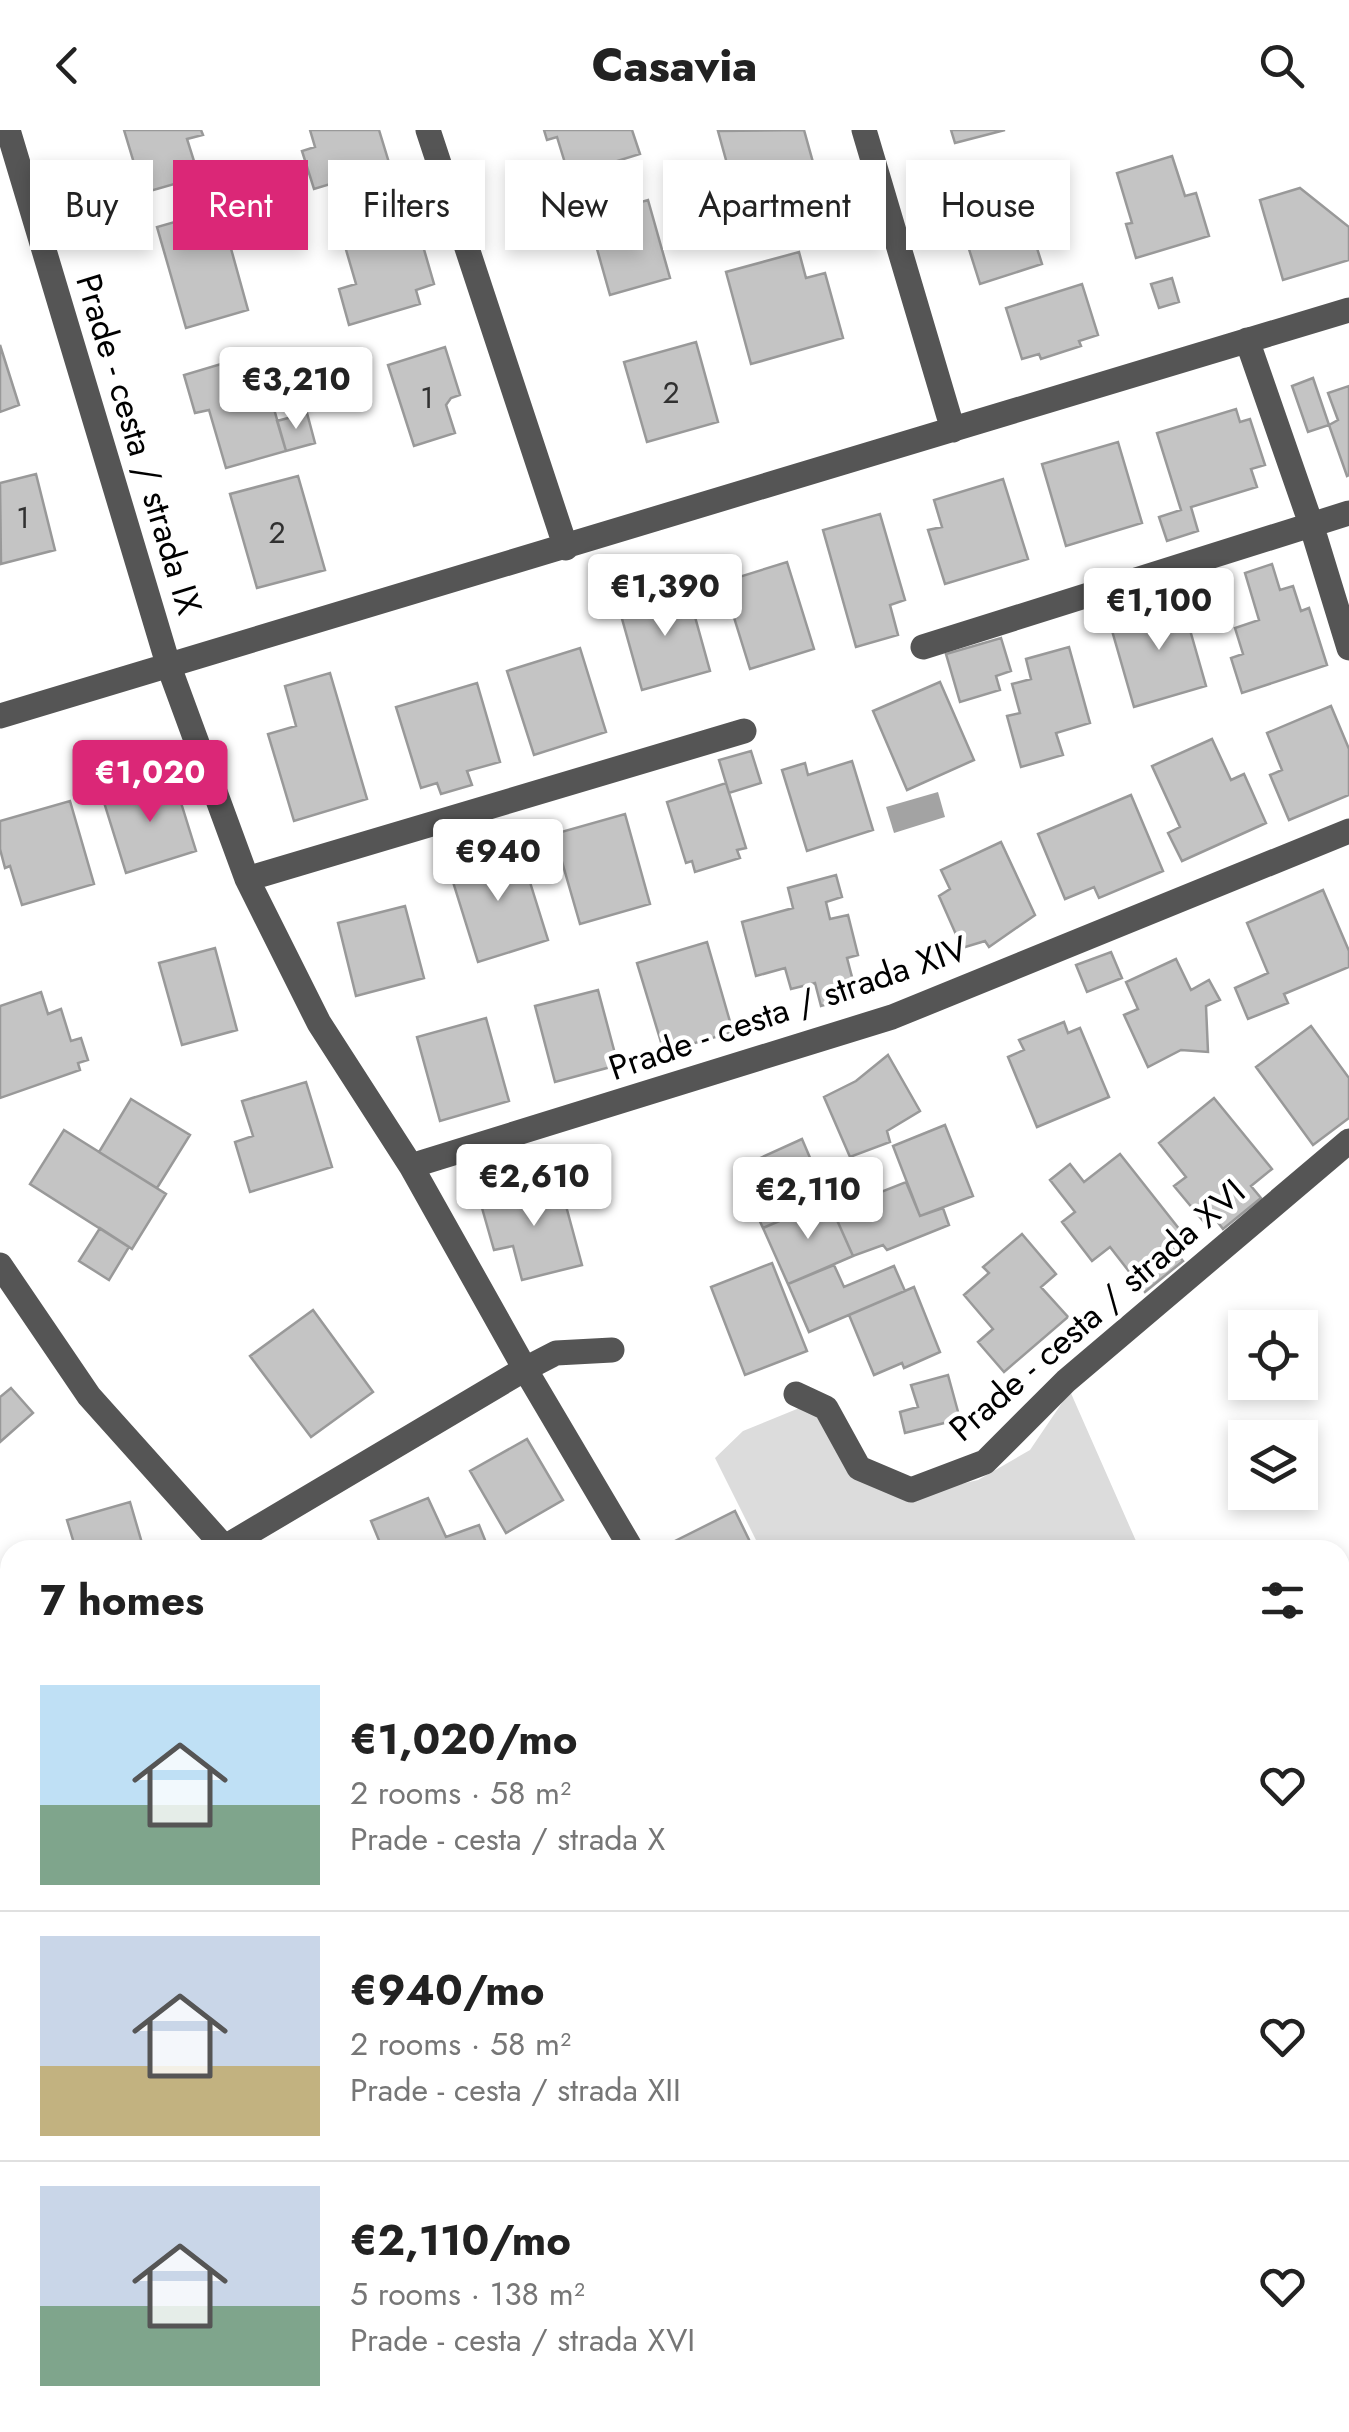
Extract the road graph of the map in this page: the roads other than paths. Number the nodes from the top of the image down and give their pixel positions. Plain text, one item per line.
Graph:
1 (8, 130) edge
2 (428, 130) edge
3 (864, 130) edge
4 (1349, 310) edge
5 (1247, 340) junction
6 (953, 430) junction
7 (1349, 512) edge
8 (1311, 524) junction
9 (566, 548) junction
10 (923, 647) dead end
11 (1349, 648) edge
12 (168, 664) junction
13 (0, 716) edge
14 (744, 731) dead end
15 (1349, 831) edge
16 (247, 879) junction
17 (1349, 1142) edge
18 (411, 1166) junction
19 (0, 1265) edge
20 (612, 1350) dead end
21 (525, 1368) junction
22 (796, 1394) dead end
23 (218, 1540) edge
24 (241, 1540) edge
25 (626, 1540) edge

1 - 12 street, Prade - cesta / strada IX
2 - 9 street
3 - 6 street
4 - 5 street
5 - 6 street
5 - 8 street
6 - 9 street
7 - 8 street
8 - 10 street
8 - 11 street
9 - 12 street
12 - 13 street
12 - 16 street, Prade - cesta / strada IX
14 - 16 street
15 - 18 street, Prade - cesta / strada XIV
16 - 18 street, Prade - cesta / strada IX
17 - 22 street, Prade - cesta / strada XVI
18 - 21 street, Prade - cesta / strada IX
19 - 23 street
20 - 21 street
21 - 24 street
21 - 25 street, Prade - cesta / strada IX

